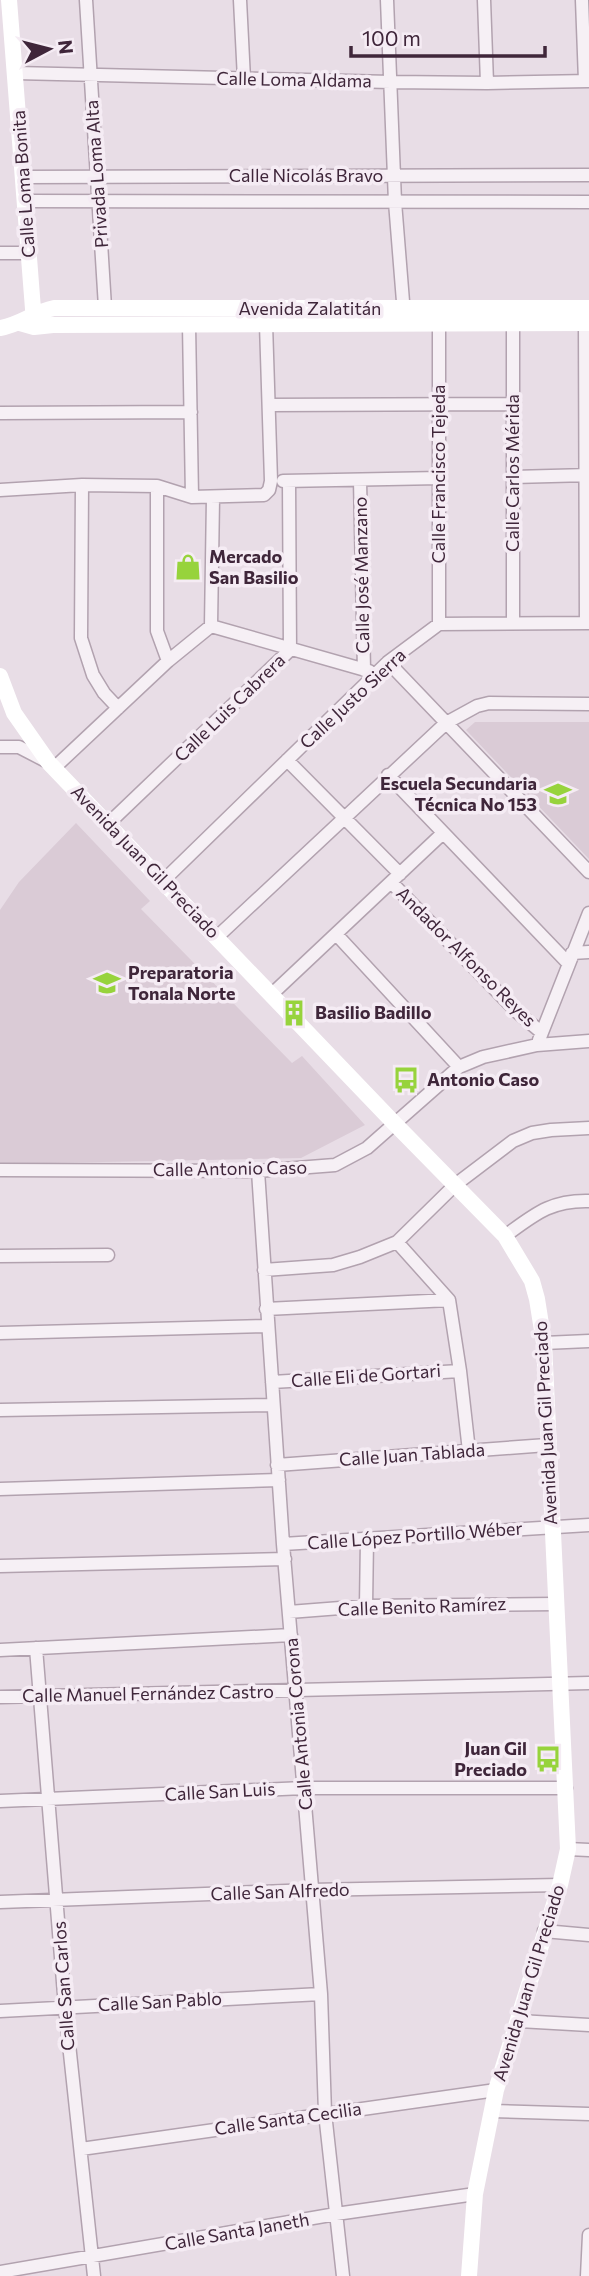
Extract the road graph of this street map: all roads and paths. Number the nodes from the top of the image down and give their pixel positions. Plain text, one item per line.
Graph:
1 (9, 0) edge
2 (86, 0) edge
3 (240, 0) edge
4 (387, 0) edge
5 (484, 0) edge
6 (582, 0) edge
7 (8, 73) edge
8 (90, 76) junction
9 (244, 79) junction
10 (587, 81) edge
11 (391, 82) junction
12 (487, 83) junction
13 (589, 175) edge
14 (394, 176) junction
15 (24, 177) junction
16 (97, 177) junction
17 (26, 201) junction
18 (99, 201) junction
19 (395, 202) junction
20 (589, 202) edge
21 (0, 253) edge
22 (30, 253) junction
23 (105, 307) junction
24 (404, 316) junction
25 (588, 318) edge
26 (29, 321) junction
27 (439, 323) junction
28 (513, 323) junction
29 (266, 324) junction
30 (189, 325) junction
31 (0, 328) edge
32 (440, 404) junction
33 (513, 404) junction
34 (269, 405) junction
35 (191, 412) junction
36 (0, 413) edge
37 (587, 475) edge
38 (513, 477) junction
39 (440, 478) junction
40 (360, 480) junction
41 (289, 481) junction
42 (82, 485) junction
43 (157, 486) junction
44 (270, 486) junction
45 (0, 490) edge
46 (192, 497) junction
47 (213, 498) junction
48 (513, 622) junction
49 (588, 622) edge
50 (439, 624) junction
51 (211, 626) junction
52 (290, 650) junction
53 (168, 661) junction
54 (388, 662) junction
55 (370, 672) junction
56 (0, 676) edge
57 (589, 704) edge
58 (118, 708) junction
59 (446, 723) junction
60 (0, 747) edge
61 (287, 760) junction
62 (52, 765) junction
63 (388, 775) junction
64 (343, 817) junction
65 (108, 824) junction
66 (443, 833) junction
67 (589, 872) edge
68 (396, 878) junction
69 (163, 881) junction
70 (589, 913) edge
71 (336, 934) junction
72 (217, 937) junction
73 (589, 952) edge
74 (570, 958) junction
75 (272, 994) junction
76 (541, 1032) junction
77 (589, 1041) edge
78 (537, 1045) junction
79 (459, 1067) junction
80 (396, 1124) junction
81 (589, 1128) edge
82 (0, 1170) edge
83 (258, 1171) junction
84 (455, 1185) junction
85 (589, 1201) edge
86 (505, 1236) junction
87 (397, 1242) junction
88 (108, 1255) dead end
89 (0, 1256) edge
90 (264, 1270) junction
91 (449, 1300) junction
92 (266, 1308) junction
93 (267, 1326) junction
94 (0, 1333) edge
95 (589, 1341) edge
96 (544, 1343) junction
97 (460, 1370) junction
98 (272, 1382) junction
99 (273, 1405) junction
100 (0, 1410) edge
101 (547, 1445) junction
102 (469, 1451) junction
103 (277, 1465) junction
104 (279, 1480) junction
105 (0, 1489) edge
106 (589, 1525) edge
107 (552, 1527) junction
108 (367, 1539) junction
109 (283, 1544) junction
110 (285, 1559) junction
111 (0, 1566) edge
112 (555, 1604) junction
113 (366, 1606) junction
114 (289, 1612) junction
115 (291, 1634) junction
116 (36, 1648) junction
117 (0, 1650) edge
118 (589, 1683) edge
119 (559, 1684) junction
120 (295, 1690) junction
121 (41, 1696) junction
122 (0, 1697) edge
123 (304, 1787) junction
124 (566, 1788) junction
125 (49, 1800) junction
126 (0, 1801) edge
127 (568, 1849) junction
128 (589, 1850) edge
129 (560, 1885) junction
130 (311, 1890) junction
131 (58, 1901) junction
132 (0, 1902) edge
133 (544, 1931) junction
134 (589, 1935) edge
135 (321, 1994) junction
136 (65, 2007) junction
137 (0, 2011) edge
138 (519, 2021) junction
139 (589, 2025) edge
140 (496, 2090) junction
141 (492, 2111) junction
142 (326, 2113) junction
143 (589, 2114) edge
144 (81, 2150) junction
145 (475, 2194) junction
146 (336, 2214) junction
147 (589, 2235) edge
148 (93, 2257) junction
149 (0, 2272) edge
150 (94, 2276) edge
151 (342, 2276) edge
152 (469, 2276) edge
153 (587, 2276) edge

1 - 7 street, Calle Loma Bonita
2 - 8 street, Privada Loma Alta
3 - 9 street
4 - 11 street
5 - 12 street
6 - 10 street
7 - 8 street, Calle Loma Aldama
7 - 15 street, Calle Loma Bonita
8 - 9 street, Calle Loma Aldama
8 - 16 street, Privada Loma Alta
9 - 11 street, Calle Loma Aldama
10 - 12 street, Calle Loma Aldama
11 - 12 street, Calle Loma Aldama
11 - 14 street
13 - 14 street, Calle Nicolás Bravo
14 - 16 street, Calle Nicolás Bravo
14 - 19 street
15 - 16 street, Calle Nicolás Bravo
15 - 17 street, Calle Loma Bonita
16 - 18 street, Privada Loma Alta
17 - 18 street, Calle Nicolás Bravo
17 - 22 street, Calle Loma Bonita
18 - 19 street, Calle Nicolás Bravo
18 - 23 street, Privada Loma Alta
19 - 20 street, Calle Nicolás Bravo
19 - 24 street
21 - 22 street
22 - 26 street, Calle Loma Bonita
23 - 24 street, Avenida Zalatitán
23 - 26 street, Avenida Zalatitán
24 - 25 street, Avenida Zalatitán
24 - 27 street, Avenida Zalatitán
24 - 29 street, Avenida Zalatitán
25 - 28 street, Avenida Zalatitán
25 - 37 street
26 - 30 street, Avenida Zalatitán
26 - 31 street
27 - 28 street, Avenida Zalatitán
27 - 32 street, Calle Francisco Tejeda
28 - 33 street, Calle Carlos Mérida
29 - 30 street, Avenida Zalatitán
29 - 34 street
30 - 35 street
32 - 33 street
32 - 34 street
32 - 39 street, Calle Francisco Tejeda
33 - 38 street, Calle Carlos Mérida
34 - 44 street
35 - 36 street
35 - 46 street
37 - 38 street
37 - 49 street
38 - 48 street, Calle Carlos Mérida
39 - 40 street
39 - 50 street, Calle Francisco Tejeda
40 - 41 street
40 - 55 street, Calle José Manzano
41 - 44 street
41 - 52 street, Calle Luis Cabrera
42 - 43 street
42 - 45 street
42 - 58 street
43 - 46 street
43 - 53 street
44 - 47 street
46 - 47 street
47 - 51 street
48 - 49 street
48 - 50 street
50 - 54 street, Calle Justo Sierra
51 - 52 street
51 - 53 street
52 - 55 street
52 - 65 street, Calle Luis Cabrera
53 - 58 street
54 - 55 street, Calle Justo Sierra
54 - 59 street
55 - 61 street, Calle Justo Sierra
56 - 62 street, Avenida Juan Gil Preciado
57 - 59 street
58 - 62 street
59 - 63 street
59 - 67 street
60 - 62 street
61 - 64 street, Andador Alfonso Reyes
61 - 69 street, Calle Justo Sierra
62 - 65 street, Avenida Juan Gil Preciado
63 - 64 street
63 - 66 street
64 - 68 street, Andador Alfonso Reyes
64 - 72 street
65 - 69 street, Avenida Juan Gil Preciado
66 - 68 street
66 - 74 street
68 - 71 street
68 - 76 street, Andador Alfonso Reyes
69 - 72 street, Avenida Juan Gil Preciado
70 - 74 street
71 - 75 street
71 - 79 street
72 - 75 street, Avenida Juan Gil Preciado
73 - 74 street
74 - 76 street
75 - 80 street, Avenida Juan Gil Preciado
76 - 78 street
77 - 78 street, Calle Antonio Caso
78 - 79 street, Calle Antonio Caso
79 - 80 street, Calle Antonio Caso
80 - 83 street, Calle Antonio Caso
80 - 84 street, Avenida Juan Gil Preciado
81 - 84 street
82 - 83 street, Calle Antonio Caso
83 - 90 street, Calle Antonia Corona
84 - 86 street, Avenida Juan Gil Preciado
84 - 87 street
85 - 86 street
86 - 96 street, Avenida Juan Gil Preciado
87 - 90 street
87 - 91 street
88 - 89 street
90 - 92 street, Calle Antonia Corona
91 - 92 street
91 - 97 street
92 - 93 street, Calle Antonia Corona
93 - 94 street
93 - 98 street, Calle Antonia Corona
95 - 96 street
96 - 101 street, Avenida Juan Gil Preciado
97 - 98 street, Calle Eli de Gortari
97 - 102 street
98 - 99 street, Calle Antonia Corona
99 - 100 street
99 - 103 street, Calle Antonia Corona
101 - 102 street, Calle Juan Tablada
101 - 107 street, Avenida Juan Gil Preciado
102 - 103 street, Calle Juan Tablada
103 - 104 street, Calle Antonia Corona
104 - 105 street
104 - 109 street, Calle Antonia Corona
106 - 107 street, Calle López Portillo Wéber
107 - 108 street, Calle López Portillo Wéber
107 - 112 street, Avenida Juan Gil Preciado
108 - 109 street, Calle López Portillo Wéber
108 - 113 street
109 - 110 street, Calle Antonia Corona
110 - 111 street
110 - 114 street, Calle Antonia Corona
112 - 113 street, Calle Benito Ramírez
112 - 119 street, Avenida Juan Gil Preciado
113 - 114 street, Calle Benito Ramírez
114 - 115 street, Calle Antonia Corona
115 - 116 street
115 - 120 street, Calle Antonia Corona
116 - 117 street
116 - 121 street, Calle San Carlos
118 - 119 street, Calle Manuel Fernández Castro
119 - 120 street, Calle Manuel Fernández Castro
119 - 124 street, Avenida Juan Gil Preciado
120 - 121 street, Calle Manuel Fernández Castro
120 - 123 street, Calle Antonia Corona
121 - 122 street, Calle Manuel Fernández Castro
121 - 125 street, Calle San Carlos
123 - 124 street, Calle San Luis
123 - 125 street, Calle San Luis
123 - 130 street, Calle Antonia Corona
124 - 127 street, Avenida Juan Gil Preciado
125 - 126 street, Calle San Luis
125 - 131 street, Calle San Carlos
127 - 128 street
127 - 129 street, Avenida Juan Gil Preciado
129 - 130 street, Calle San Alfredo
129 - 133 street, Avenida Juan Gil Preciado
130 - 131 street, Calle San Alfredo
130 - 135 street, Calle Antonia Corona
131 - 132 street, Calle San Alfredo
131 - 136 street, Calle San Carlos
133 - 134 street
133 - 138 street, Avenida Juan Gil Preciado
135 - 136 street, Calle San Pablo
135 - 142 street, Calle Antonia Corona
136 - 137 street, Calle San Pablo
136 - 144 street, Calle San Carlos
138 - 139 street
138 - 140 street, Avenida Juan Gil Preciado
140 - 141 street, Avenida Juan Gil Preciado
140 - 142 street, Calle Santa Cecilia
141 - 143 street
141 - 145 street, Avenida Juan Gil Preciado
142 - 144 street, Calle Santa Cecilia
142 - 146 street, Calle Antonia Corona
144 - 148 street, Calle San Carlos
145 - 146 street, Calle Santa Janeth
145 - 152 street, Avenida Juan Gil Preciado
146 - 148 street, Calle Santa Janeth
146 - 151 street, Calle Antonia Corona
147 - 153 street
148 - 149 street, Calle Santa Janeth
148 - 150 street, Calle San Carlos

